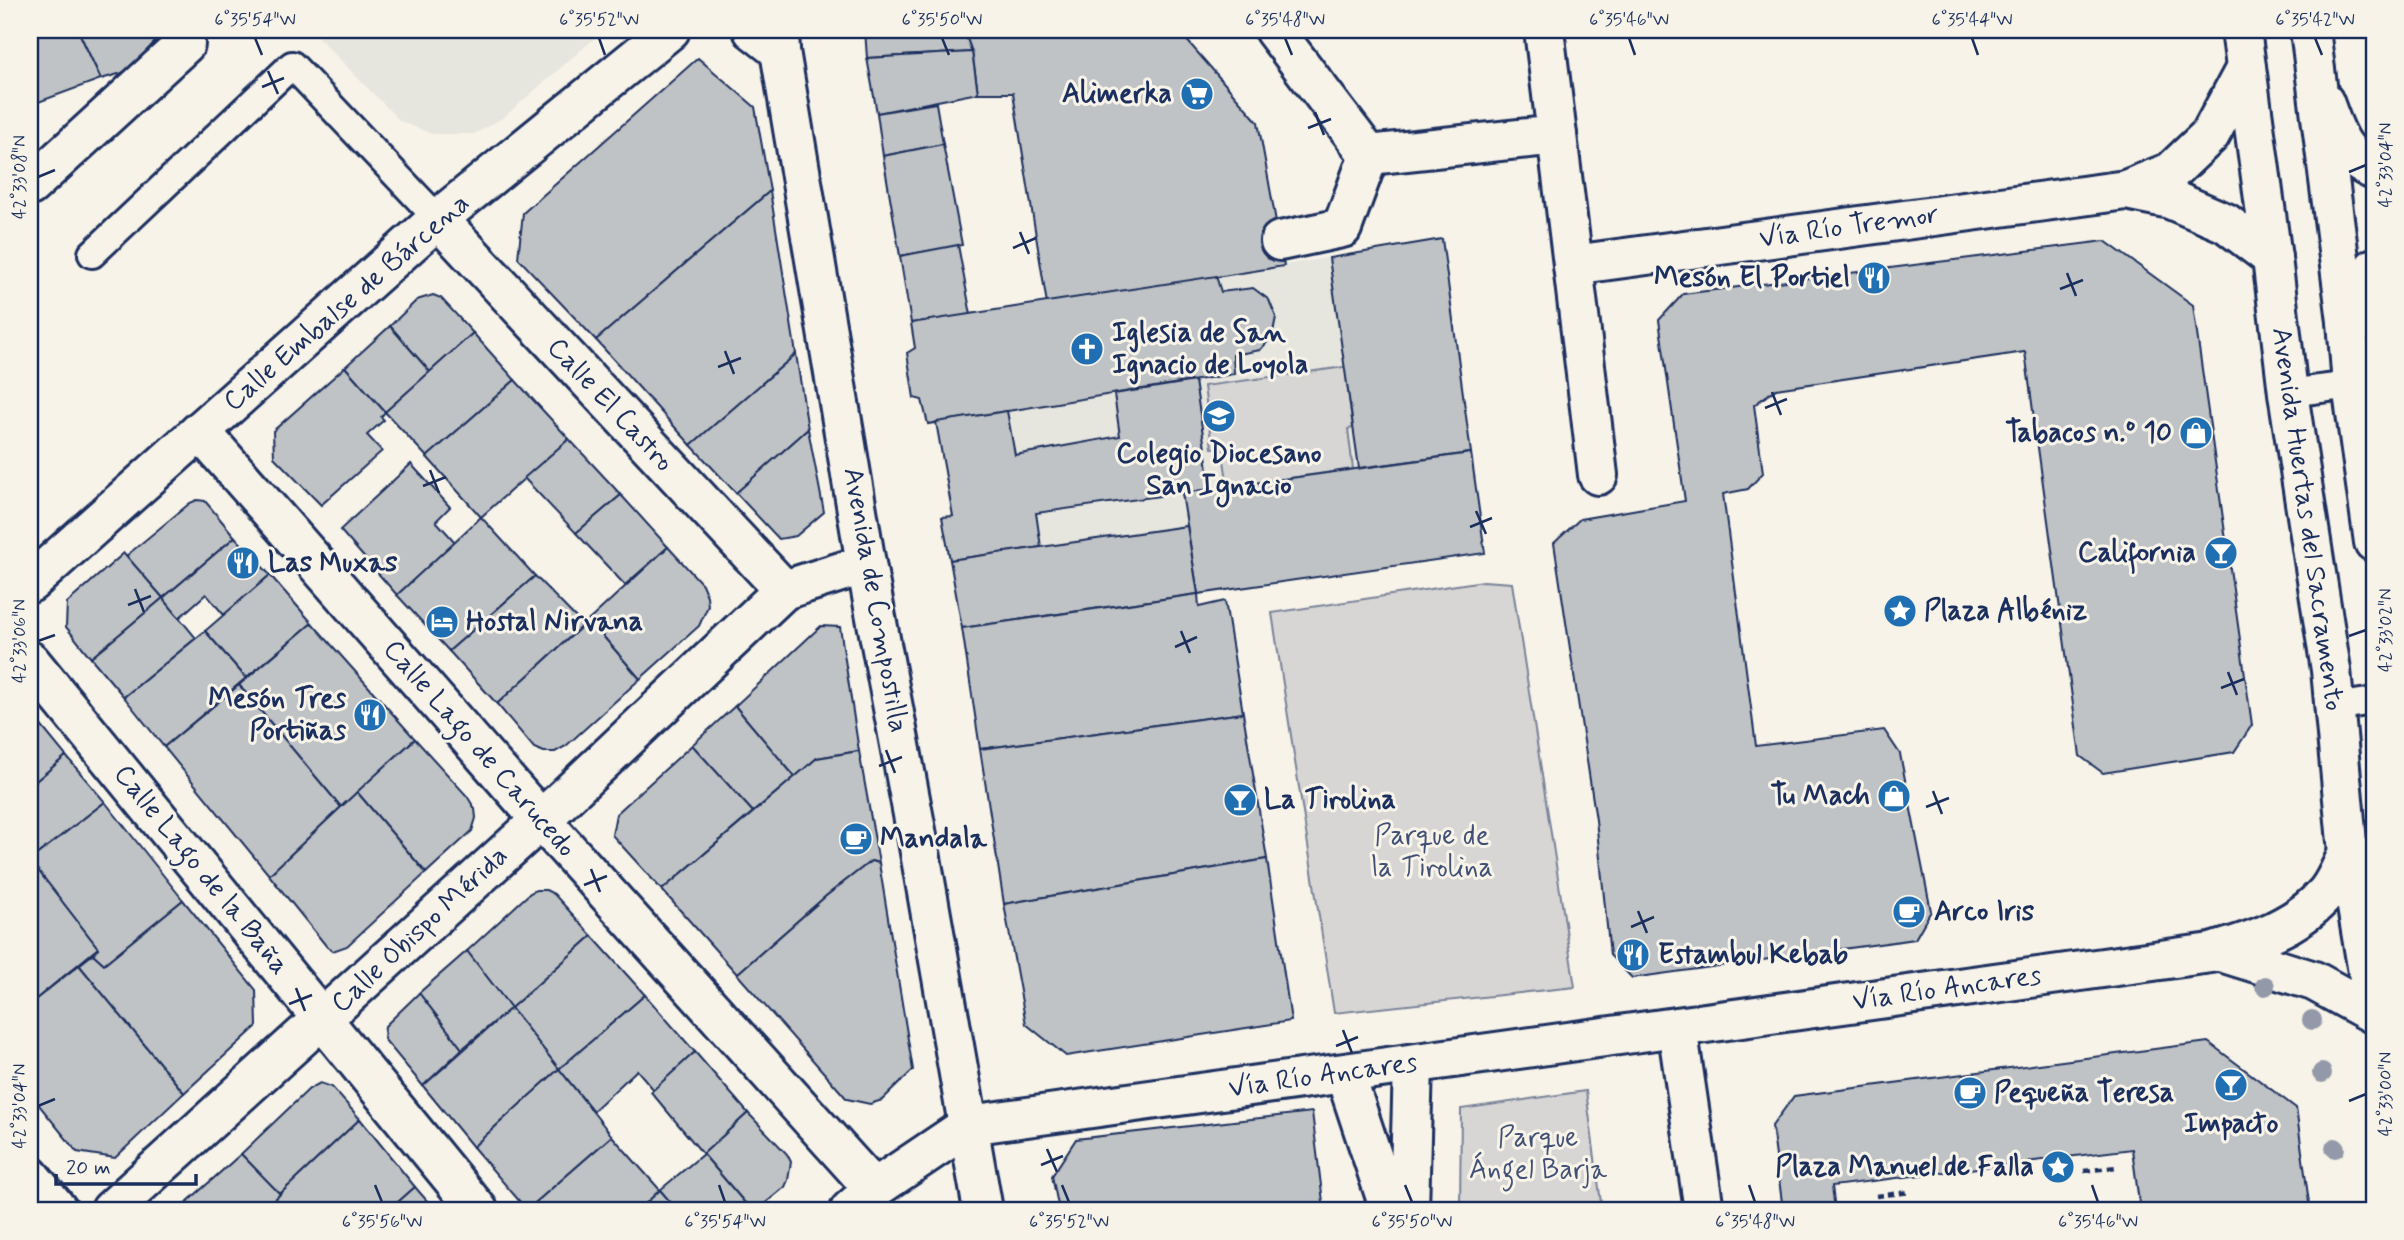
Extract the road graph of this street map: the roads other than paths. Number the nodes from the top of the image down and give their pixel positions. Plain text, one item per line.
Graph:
1 (185, 30) edge
2 (670, 30) edge
3 (1275, 30) edge
4 (1544, 30) edge
5 (2241, 30) edge
6 (2316, 35) edge
7 (770, 37) edge
8 (2246, 68) junction
9 (2318, 86) junction
10 (1557, 135) junction
11 (1369, 155) junction
12 (2374, 170) edge
13 (30, 186) edge
14 (2126, 190) junction
15 (438, 219) junction
16 (1280, 241) dead end
17 (92, 254) dead end
18 (2272, 258) junction
19 (1573, 265) junction
20 (2374, 268) edge
21 (2347, 321) junction
22 (2352, 385) junction
23 (2288, 393) junction
24 (200, 431) junction
25 (1598, 475) dead end
26 (2374, 542) edge
27 (866, 564) junction
28 (30, 583) edge
29 (784, 590) junction
30 (30, 661) edge
31 (2374, 701) edge
32 (2334, 707) junction
33 (541, 820) junction
34 (2348, 853) junction
35 (2218, 951) junction
36 (2374, 1008) edge
37 (2374, 1014) edge
38 (324, 1019) junction
39 (1676, 1027) junction
40 (1413, 1064) junction
41 (1345, 1074) junction
42 (969, 1125) junction
43 (30, 1176) edge
44 (862, 1200) edge
45 (58, 1210) edge
46 (111, 1210) edge
47 (478, 1210) edge
48 (983, 1210) edge
49 (1390, 1210) edge
50 (1409, 1210) edge
51 (1703, 1210) edge

1 - 13 street
2 - 15 street, Calle Embalse de Bárcena
3 - 11 street
4 - 10 street
5 - 8 street, Avenida Huertas del Sacramento
6 - 9 street
7 - 27 street, Avenida de Compostilla
8 - 14 street, Vía Río Tremor
8 - 18 street, Avenida Huertas del Sacramento
9 - 12 street
9 - 21 street
10 - 11 street
10 - 19 street
11 - 16 street
14 - 18 street, Vía Río Tremor
14 - 19 street, Vía Río Tremor
15 - 17 lane
15 - 24 street, Calle Embalse de Bárcena
15 - 29 street, Calle El Castro
18 - 23 street, Avenida Huertas del Sacramento
19 - 25 street
20 - 21 street
21 - 22 street
22 - 23 lane
22 - 26 street
23 - 32 street, Avenida Huertas del Sacramento
24 - 28 street, Calle Embalse de Bárcena
24 - 33 street, Calle Lago de Carucedo
27 - 29 street, Calle Obispo Mérida
27 - 42 street, Avenida de Compostilla
29 - 33 street, Calle Obispo Mérida
30 - 38 street, Calle Lago de la Baña
31 - 32 lane
32 - 34 street, Avenida Huertas del Sacramento
33 - 38 street, Calle Obispo Mérida
33 - 44 street, Calle Lago de Carucedo
34 - 35 street, Vía Río Ancares
34 - 36 street, Avenida Huertas del Sacramento
35 - 37 street, Vía Río Ancares
35 - 39 street, Vía Río Ancares
38 - 46 street, Calle Obispo Mérida
38 - 47 street, Calle Lago de la Baña
39 - 40 street, Vía Río Ancares
39 - 51 street
40 - 41 street, Vía Río Ancares
40 - 50 street
41 - 42 street, Vía Río Ancares
41 - 49 street
42 - 44 street
42 - 48 street, Avenida de Compostilla
43 - 45 street

